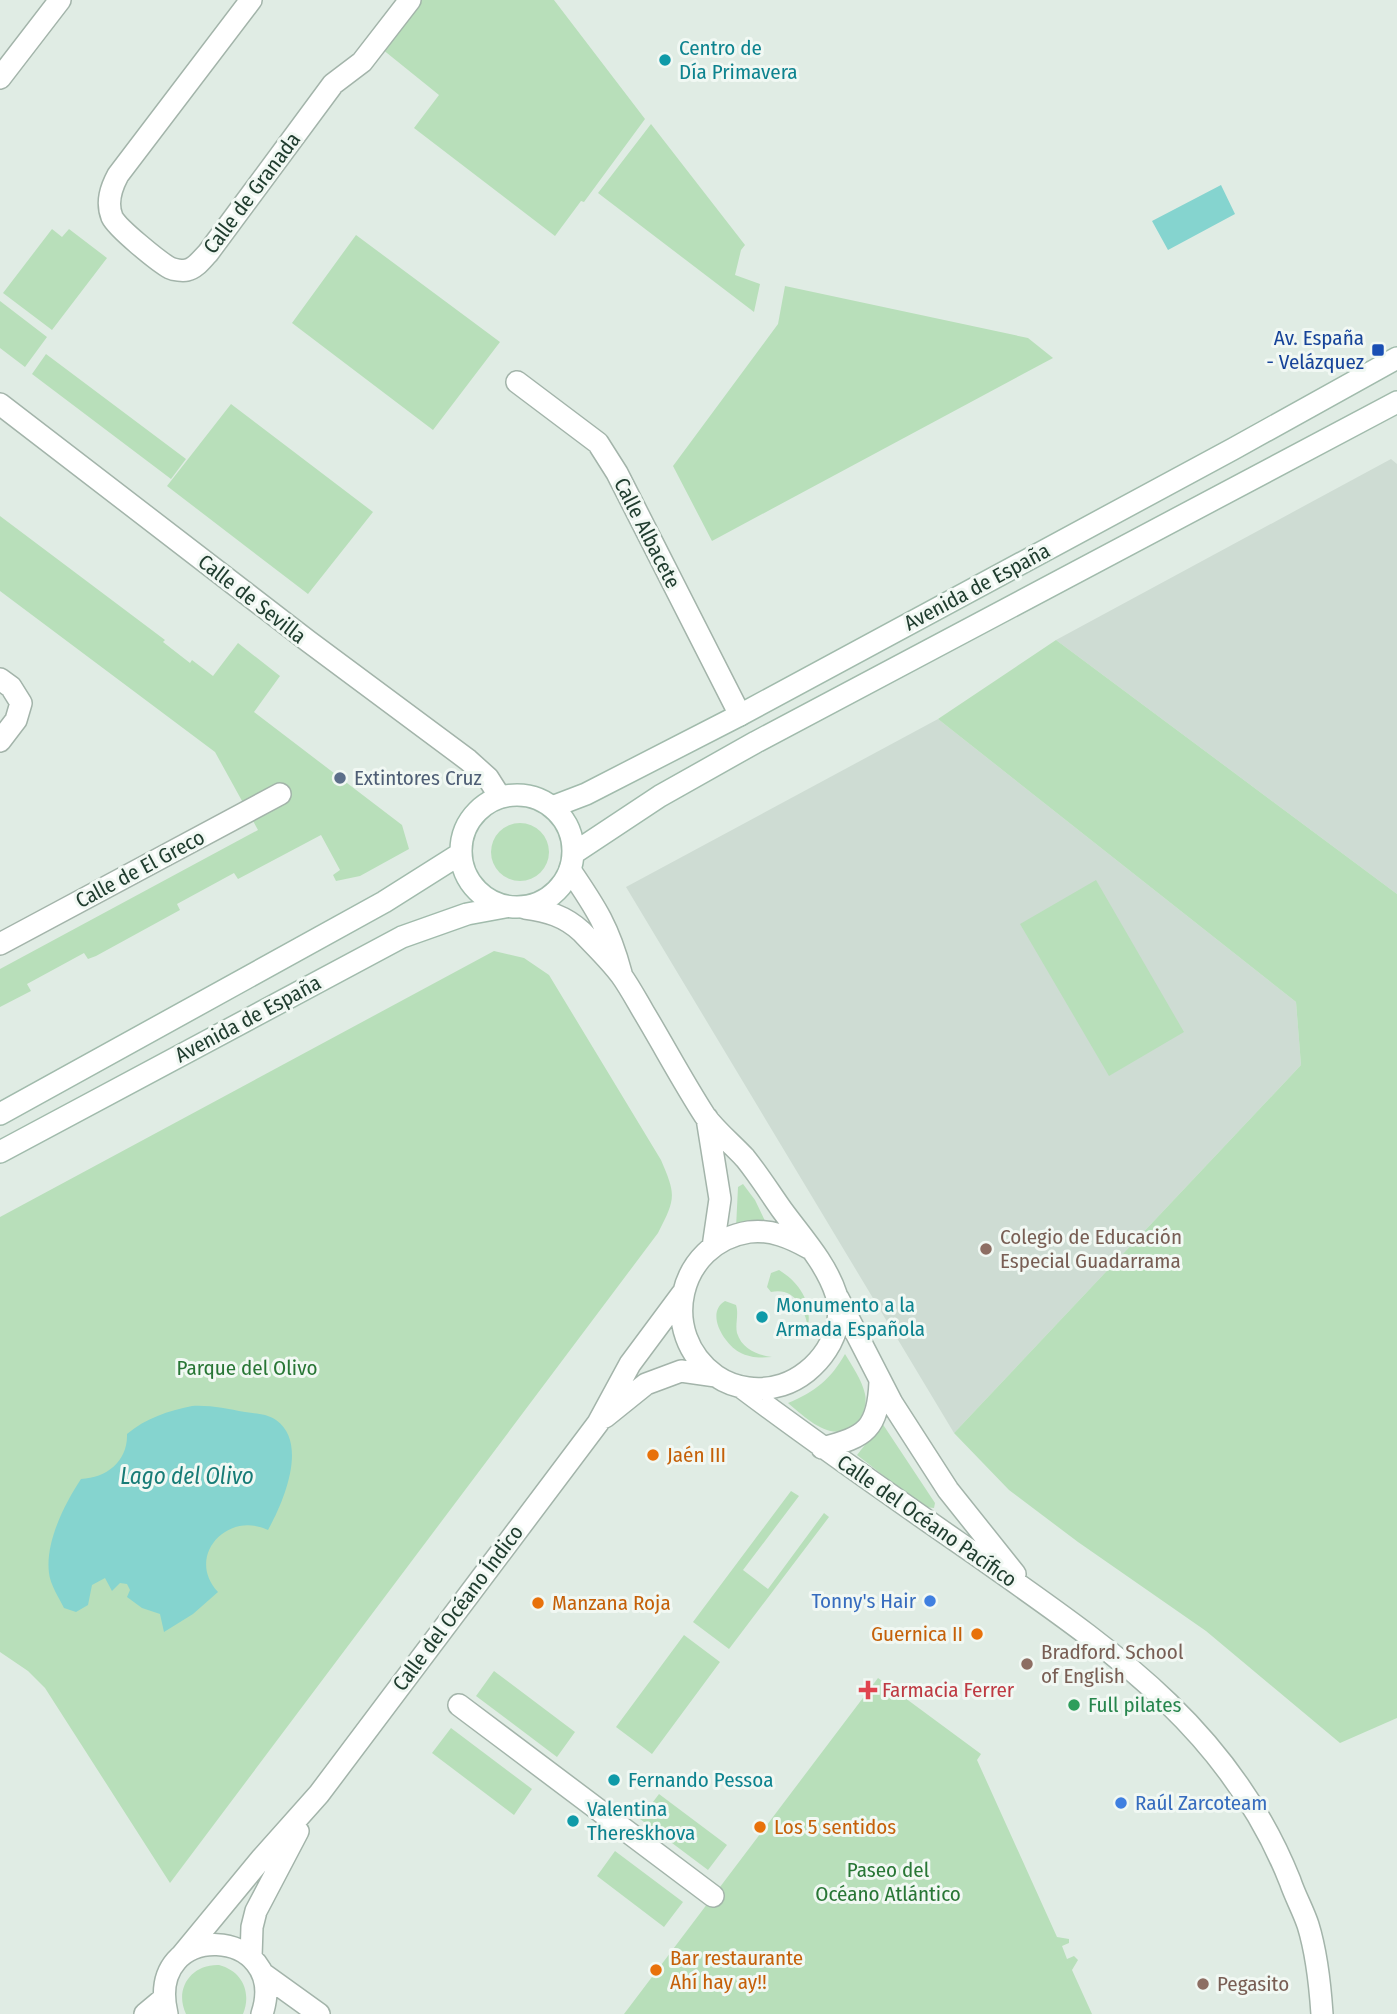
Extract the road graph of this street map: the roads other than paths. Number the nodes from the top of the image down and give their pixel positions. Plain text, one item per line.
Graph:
1 (251, 0) edge
2 (410, 0) edge
3 (50, 3) edge
4 (0, 78) edge
5 (1397, 358) edge
6 (517, 382) dead end
7 (1397, 402) edge
8 (0, 404) edge
9 (0, 679) edge
10 (740, 715) junction
11 (0, 741) edge
12 (280, 794) dead end
13 (500, 797) junction
14 (552, 807) junction
15 (460, 854) junction
16 (572, 862) junction
17 (515, 907) junction
18 (0, 944) edge
19 (621, 975) junction
20 (0, 1114) edge
21 (707, 1118) junction
22 (0, 1152) edge
23 (713, 1247) junction
24 (809, 1248) junction
25 (830, 1282) junction
26 (683, 1292) junction
27 (716, 1376) junction
28 (880, 1380) junction
29 (739, 1386) junction
30 (598, 1423) junction
31 (822, 1448) junction
32 (1031, 1594) junction
33 (459, 1705) dead end
34 (319, 1794) junction
35 (713, 1896) dead end
36 (182, 1955) junction
37 (256, 1965) junction
38 (165, 2007) edge
39 (145, 2014) edge
40 (262, 2014) edge
41 (319, 2014) edge
42 (1321, 2014) edge

1 - 2 street, Calle de Granada
3 - 4 street
5 - 10 street, Avenida de España
6 - 10 street, Calle Albacete
7 - 16 street, Avenida de España
8 - 13 street, Calle de Sevilla
9 - 11 street
10 - 14 street, Avenida de España
12 - 18 street, Calle de El Greco
13 - 14 street
13 - 15 street
14 - 16 street
15 - 17 street
15 - 20 street, Avenida de España
16 - 17 street
16 - 19 street
17 - 19 street
17 - 22 street, Avenida de España
19 - 21 street
21 - 23 street
21 - 24 street
23 - 24 street
23 - 26 street
24 - 25 street
25 - 28 street, Calle del Océano Pacífico
25 - 29 street
26 - 27 street
26 - 30 street, Calle del Océano Índico
27 - 29 street
27 - 30 street, Calle del Océano Índico
28 - 31 street, Calle del Océano Pacífico
28 - 32 street, Calle del Océano Pacífico
29 - 31 street, Calle del Océano Pacífico
30 - 34 street, Calle del Océano Índico
31 - 32 street, Calle del Océano Pacífico
32 - 42 street, Calle del Océano Pacífico
33 - 35 street
34 - 36 street, Calle del Océano Índico
34 - 37 street, Calle del Océano Índico
36 - 37 street
36 - 38 street, Calle del Océano Índico
37 - 40 street, Calle del Océano Índico
37 - 41 street
38 - 39 street

